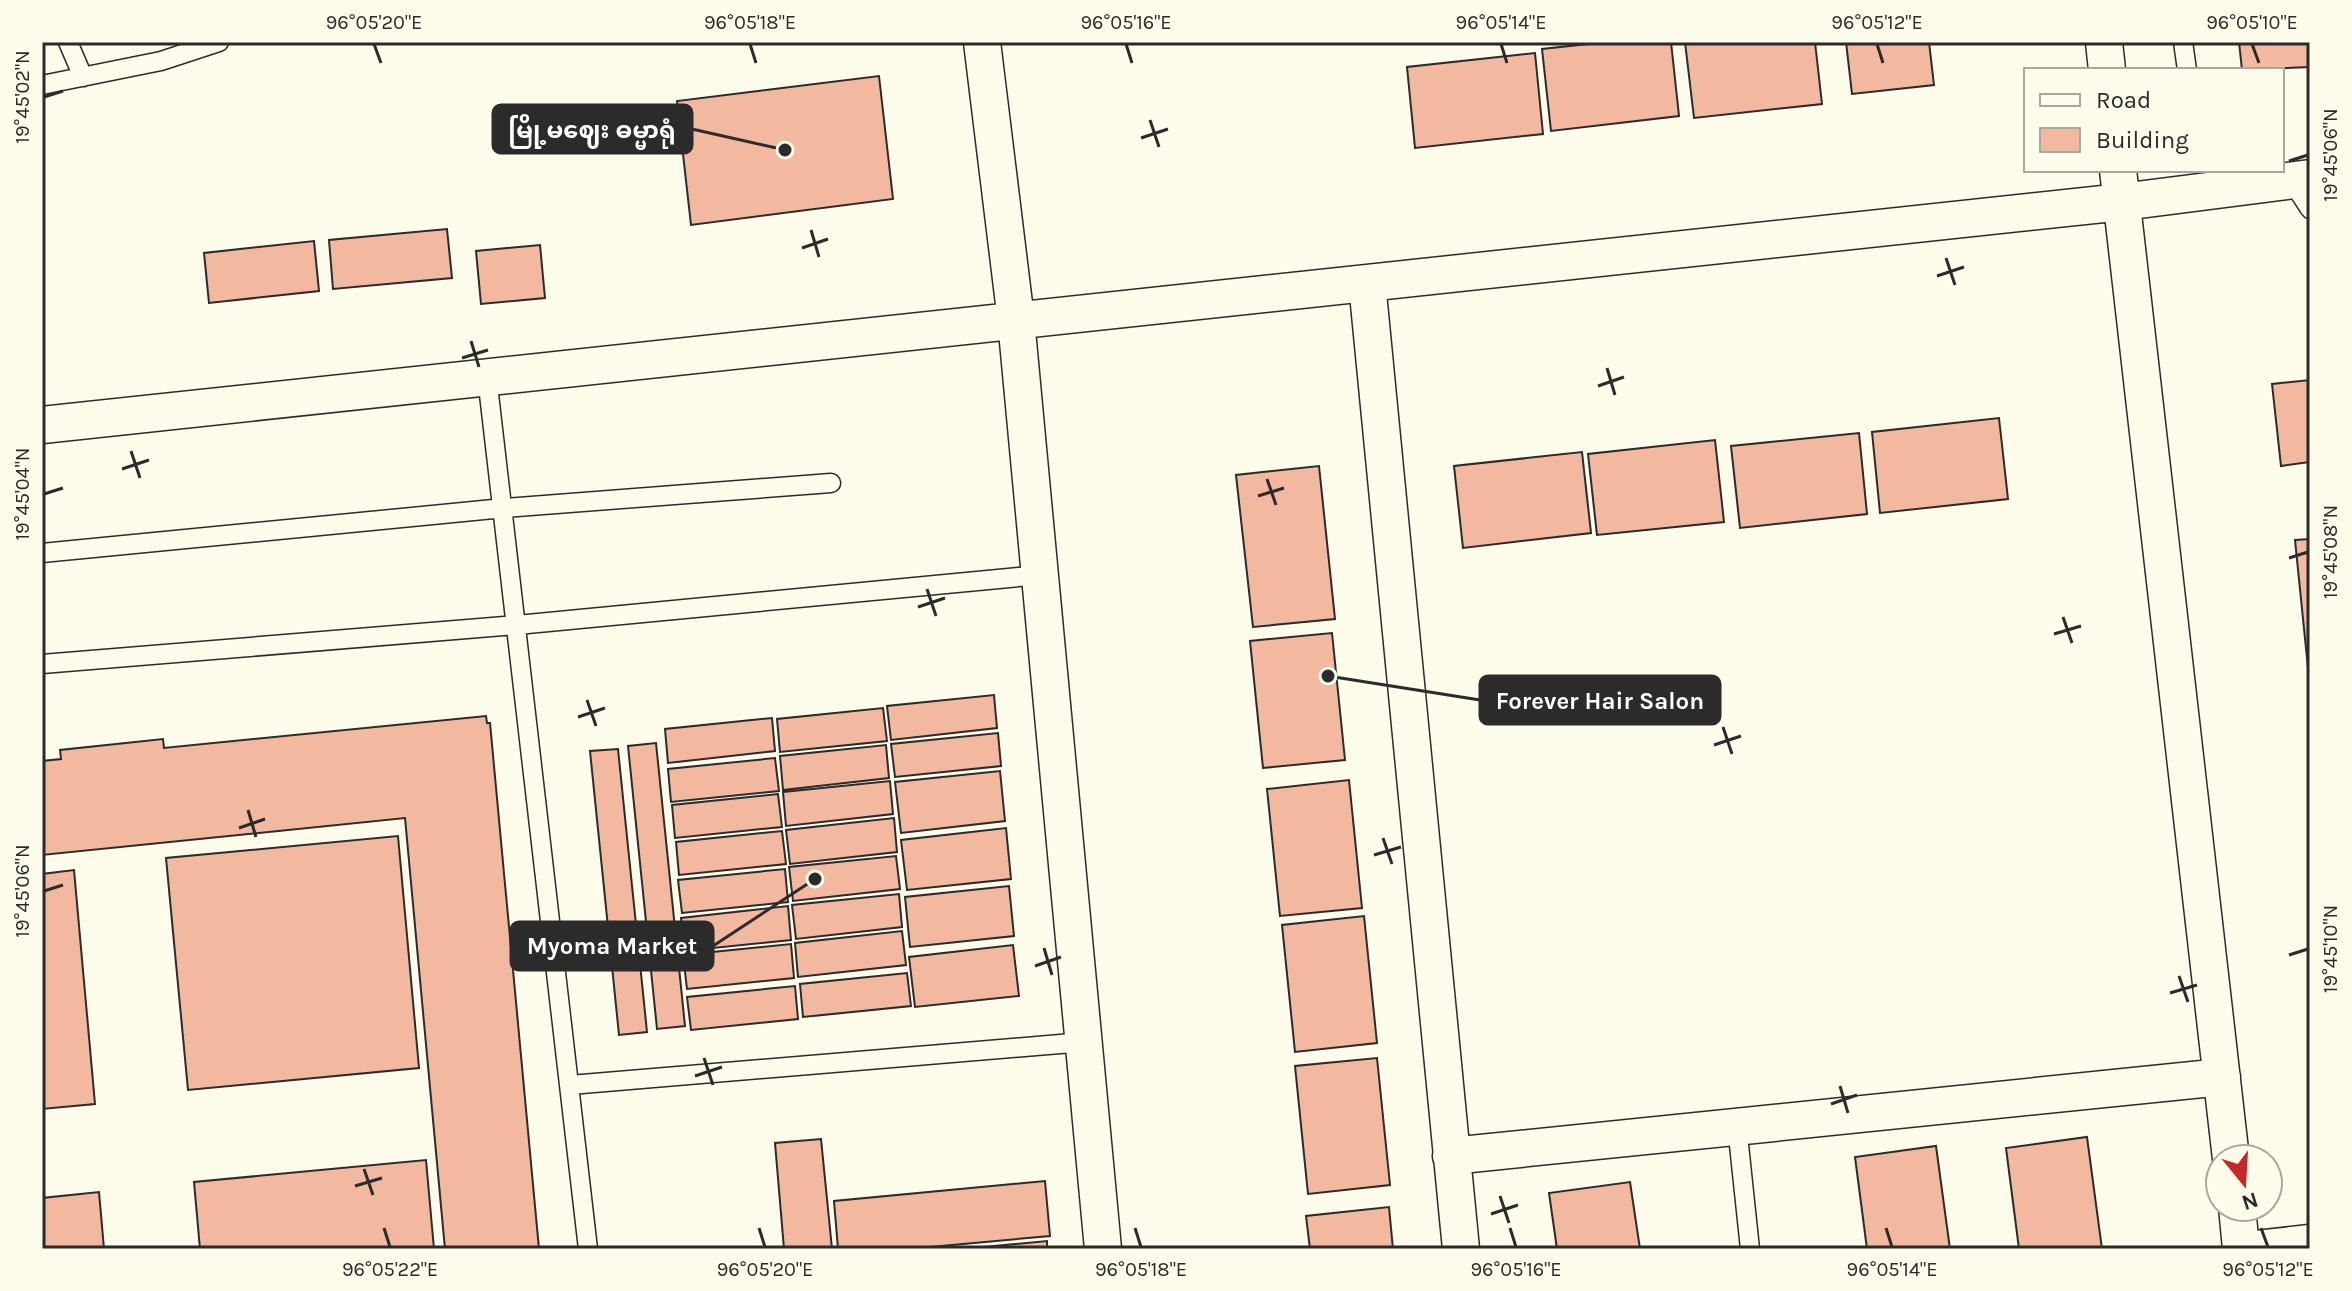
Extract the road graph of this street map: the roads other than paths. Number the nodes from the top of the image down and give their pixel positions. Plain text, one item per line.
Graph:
1 (68, 42) edge
2 (219, 42) edge
3 (982, 42) edge
4 (2104, 42) edge
5 (2183, 42) edge
6 (2107, 68) edge
7 (2187, 68) edge
8 (83, 77) junction
9 (42, 85) edge
10 (2120, 186) edge
11 (2304, 189) edge
12 (1367, 283) junction
13 (1016, 320) junction
14 (487, 377) junction
15 (42, 425) edge
16 (831, 483) dead end
17 (504, 508) junction
18 (42, 553) edge
19 (1040, 575) junction
20 (517, 625) junction
21 (42, 664) edge
22 (1084, 1042) junction
23 (2222, 1077) junction
24 (570, 1085) junction
25 (1737, 1126) junction
26 (2229, 1143) edge
27 (1451, 1156) junction
28 (2239, 1223) edge
29 (2310, 1243) edge
30 (588, 1249) edge
31 (1103, 1249) edge
32 (1461, 1249) edge
33 (1750, 1249) edge
34 (2241, 1249) edge
35 (2257, 1249) edge

1 - 8 lane
2 - 8 lane
3 - 13 street
4 - 6 street
5 - 7 lane
8 - 9 lane
10 - 11 street
10 - 12 street
10 - 23 street
12 - 13 street
12 - 27 street
13 - 14 street
13 - 19 street
14 - 15 street
14 - 17 lane
16 - 17 lane
17 - 18 lane
17 - 20 lane
19 - 20 lane
19 - 22 street
20 - 21 lane
20 - 24 lane
22 - 24 lane
22 - 31 street
23 - 25 street
23 - 26 street
24 - 30 lane
25 - 27 street
25 - 33 lane
27 - 32 street
28 - 34 street
29 - 35 street

